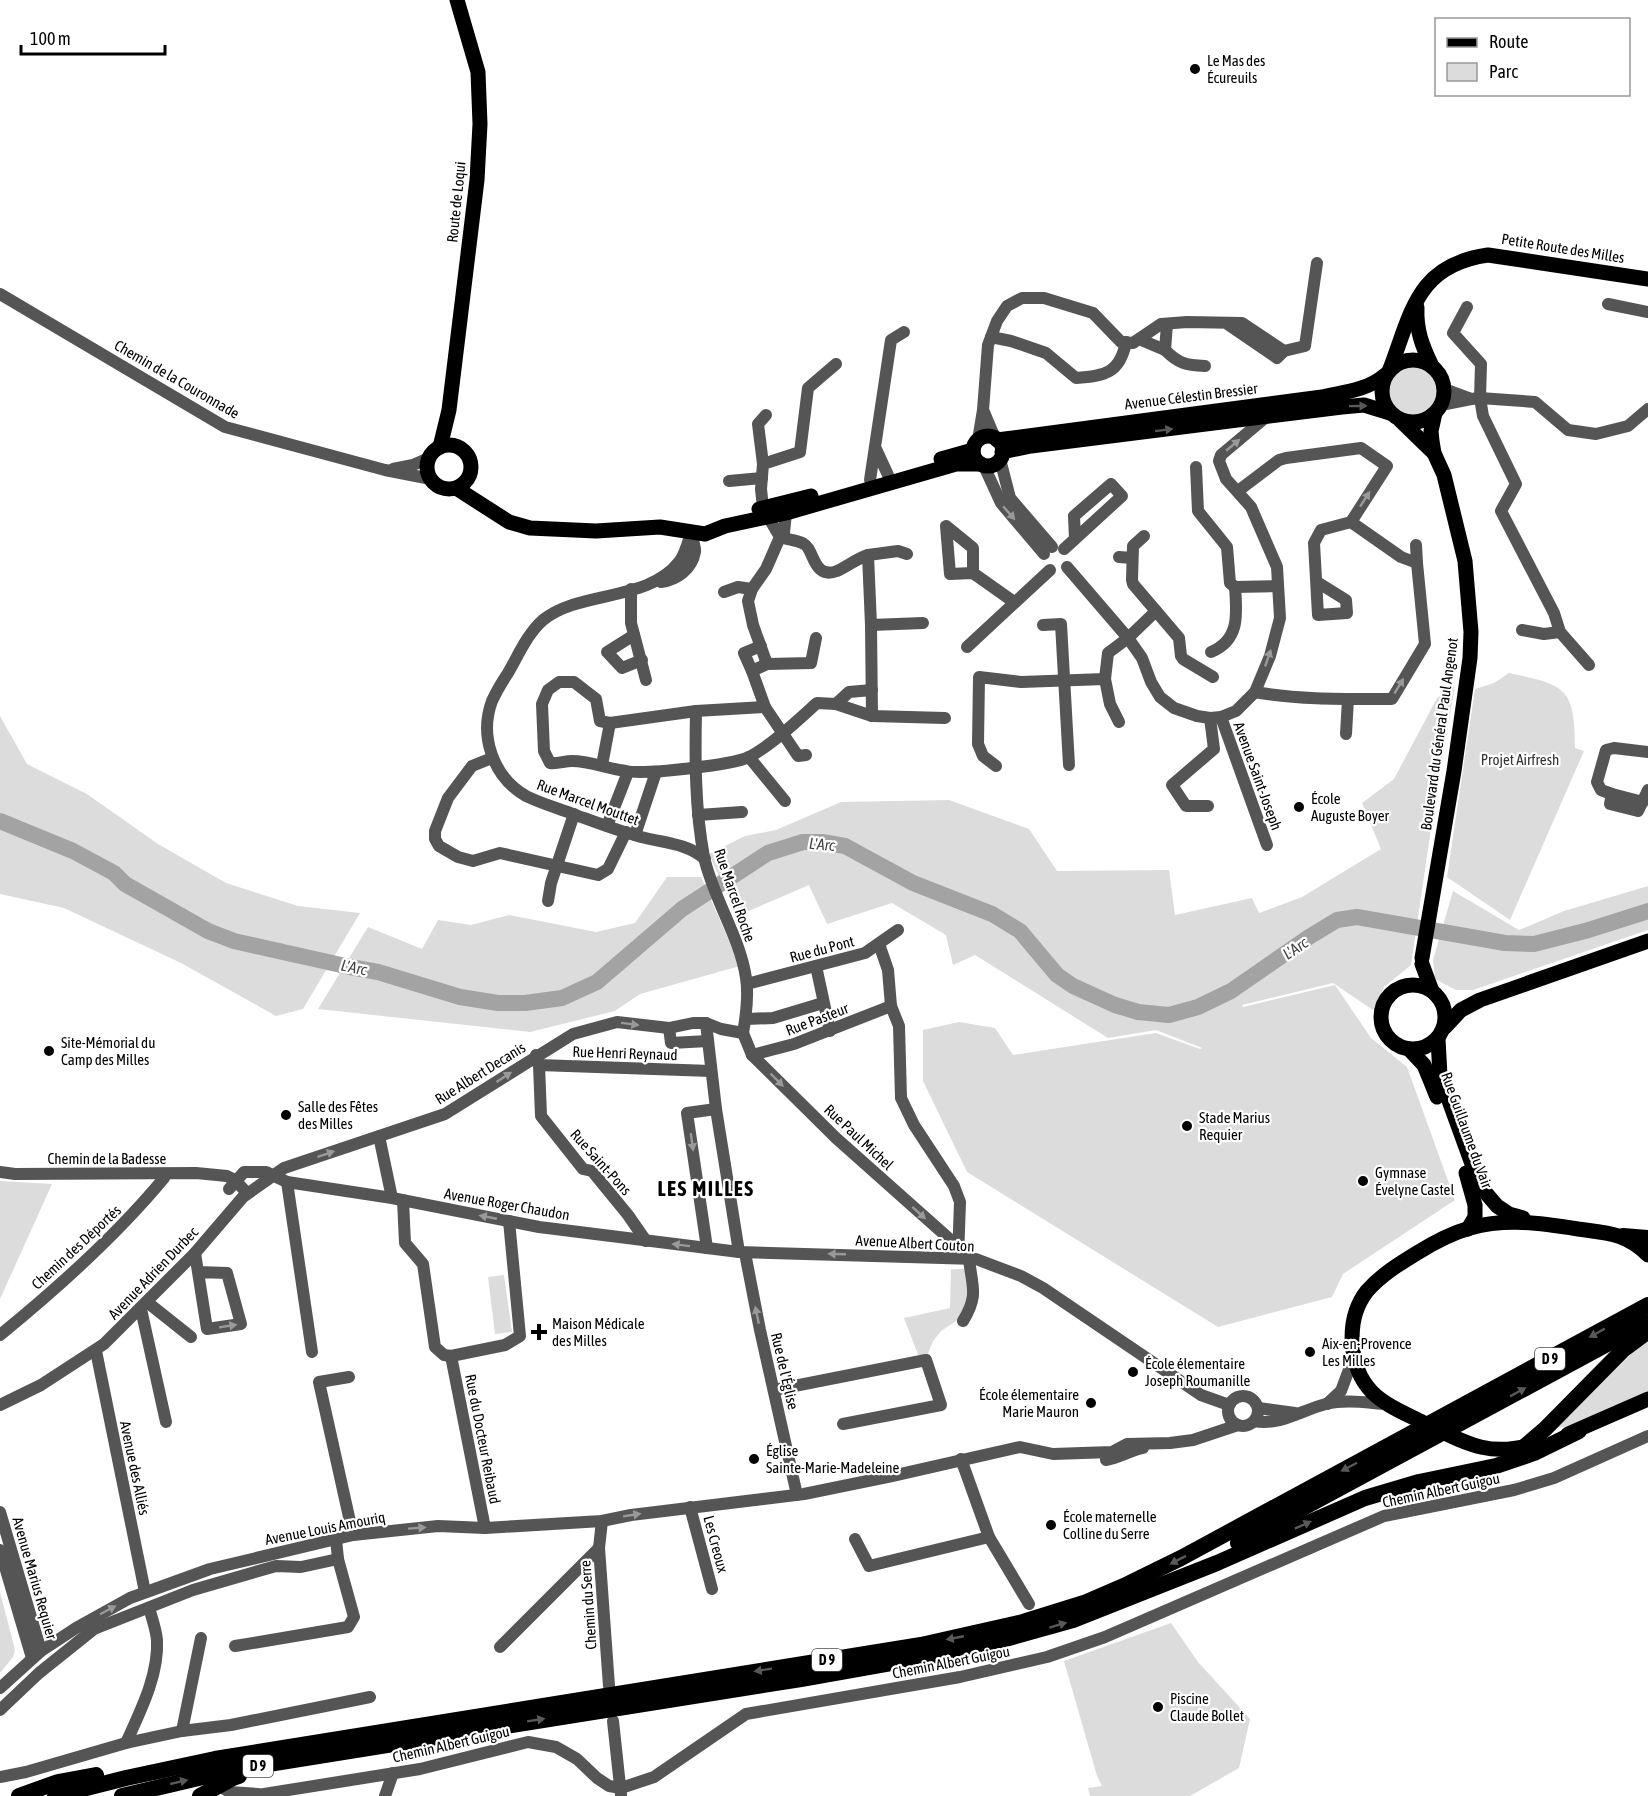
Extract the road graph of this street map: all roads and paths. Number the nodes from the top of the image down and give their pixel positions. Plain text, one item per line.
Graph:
1 (456, 0) edge
2 (1317, 262) dead end
3 (1648, 279) edge
4 (0, 294) edge
5 (1418, 298) junction
6 (1608, 304) dead end
7 (1467, 307) dead end
8 (1648, 312) edge
9 (1167, 324) junction
10 (904, 332) dead end
11 (991, 337) junction
12 (1139, 339) junction
13 (1126, 342) junction
14 (1165, 350) junction
15 (836, 364) dead end
16 (1205, 366) dead end
17 (1432, 366) junction
18 (1388, 372) junction
19 (1444, 389) junction
20 (1476, 398) junction
21 (1438, 409) junction
22 (449, 410) junction
23 (983, 411) junction
24 (1647, 412) edge
25 (766, 415) dead end
26 (1395, 416) junction
27 (1265, 418) junction
28 (975, 445) junction
29 (999, 447) junction
30 (461, 448) junction
31 (876, 449) junction
32 (434, 452) junction
33 (1434, 453) junction
34 (763, 464) junction
35 (982, 465) junction
36 (1196, 467) dead end
37 (385, 470) junction
38 (470, 473) junction
39 (888, 475) junction
40 (762, 478) junction
41 (431, 479) junction
42 (870, 480) junction
43 (729, 481) dead end
44 (456, 488) junction
45 (1238, 491) junction
46 (494, 511) junction
47 (766, 513) junction
48 (786, 513) junction
49 (1351, 522) junction
50 (691, 533) junction
51 (1144, 536) dead end
52 (780, 537) junction
53 (1075, 539) junction
54 (1416, 545) dead end
55 (1053, 550) junction
56 (907, 554) dead end
57 (868, 555) junction
58 (1417, 563) junction
59 (1067, 567) junction
60 (1050, 570) junction
61 (973, 573) dead end
62 (1317, 582) dead end
63 (1278, 586) junction
64 (1235, 587) junction
65 (631, 589) junction
66 (752, 589) junction
67 (724, 592) dead end
68 (1014, 602) junction
69 (1156, 611) junction
70 (923, 623) dead end
71 (871, 625) junction
72 (1043, 625) dead end
73 (1522, 630) dead end
74 (1560, 632) junction
75 (634, 635) junction
76 (816, 638) dead end
77 (1128, 638) junction
78 (761, 646) junction
79 (967, 647) dead end
80 (1211, 652) dead end
81 (642, 660) junction
82 (767, 664) junction
83 (1589, 666) dead end
84 (752, 671) junction
85 (1213, 677) dead end
86 (1064, 679) junction
87 (1105, 679) junction
88 (646, 680) dead end
89 (872, 690) junction
90 (1255, 692) junction
91 (1348, 699) junction
92 (836, 704) junction
93 (765, 707) junction
94 (696, 711) junction
95 (872, 716) junction
96 (945, 718) dead end
97 (1215, 718) junction
98 (1119, 722) dead end
99 (610, 723) junction
100 (782, 733) junction
101 (1346, 734) dead end
102 (1648, 752) edge
103 (806, 755) dead end
104 (749, 757) junction
105 (492, 758) junction
106 (602, 765) junction
107 (1069, 765) dead end
108 (996, 766) dead end
109 (694, 767) junction
110 (628, 772) junction
111 (656, 772) junction
112 (1648, 790) edge
113 (785, 801) dead end
114 (1208, 806) dead end
115 (742, 812) dead end
116 (574, 814) junction
117 (698, 815) junction
118 (607, 826) junction
119 (631, 834) junction
120 (1267, 845) dead end
121 (706, 864) junction
122 (558, 866) junction
123 (548, 901) dead end
124 (898, 930) dead end
125 (1648, 941) edge
126 (879, 944) junction
127 (1422, 961) junction
128 (816, 966) junction
129 (747, 984) junction
130 (1407, 986) junction
131 (1437, 996) junction
132 (1480, 1000) junction
133 (823, 1003) junction
134 (891, 1006) junction
135 (746, 1019) junction
136 (706, 1023) junction
137 (669, 1028) junction
138 (830, 1031) junction
139 (743, 1033) junction
140 (1441, 1033) junction
141 (708, 1041) junction
142 (1409, 1049) junction
143 (752, 1055) junction
144 (537, 1060) junction
145 (711, 1071) junction
146 (716, 1109) junction
147 (379, 1136) junction
148 (0, 1172) edge
149 (165, 1174) junction
150 (273, 1176) junction
151 (287, 1182) junction
152 (232, 1185) junction
153 (247, 1193) junction
154 (398, 1199) junction
155 (229, 1213) junction
156 (509, 1221) junction
157 (1546, 1224) junction
158 (1468, 1228) junction
159 (1623, 1236) junction
160 (1648, 1238) edge
161 (646, 1241) junction
162 (707, 1248) junction
163 (742, 1252) junction
164 (195, 1253) junction
165 (1648, 1255) edge
166 (964, 1258) junction
167 (198, 1272) junction
168 (1648, 1305) edge
169 (144, 1306) junction
170 (963, 1321) dead end
171 (1648, 1322) edge
172 (1648, 1332) edge
173 (0, 1335) edge
174 (191, 1337) dead end
175 (96, 1351) junction
176 (312, 1352) dead end
177 (451, 1356) junction
178 (1354, 1356) junction
179 (349, 1377) dead end
180 (774, 1390) junction
181 (1648, 1399) edge
182 (1327, 1404) junction
183 (1388, 1404) junction
184 (0, 1405) edge
185 (1258, 1408) junction
186 (1229, 1410) junction
187 (1300, 1413) junction
188 (1460, 1417) junction
189 (1254, 1421) junction
190 (166, 1422) dead end
191 (843, 1424) dead end
192 (1238, 1425) junction
193 (1579, 1431) junction
194 (1214, 1434) junction
195 (1648, 1436) edge
196 (1408, 1444) junction
197 (1523, 1448) junction
198 (961, 1459) junction
199 (797, 1495) junction
200 (690, 1507) junction
201 (0, 1512) edge
202 (602, 1521) junction
203 (485, 1528) junction
204 (353, 1535) junction
205 (988, 1538) junction
206 (336, 1539) junction
207 (855, 1539) dead end
208 (599, 1548) junction
209 (0, 1550) edge
210 (338, 1559) junction
211 (1152, 1588) junction
212 (712, 1589) dead end
213 (145, 1592) junction
214 (1029, 1604) dead end
215 (149, 1608) junction
216 (201, 1638) dead end
217 (235, 1646) dead end
218 (500, 1647) dead end
219 (36, 1655) junction
220 (609, 1686) dead end
221 (0, 1688) edge
222 (370, 1697) dead end
223 (0, 1710) edge
224 (613, 1720) dead end
225 (182, 1731) junction
226 (126, 1743) junction
227 (395, 1744) junction
228 (215, 1759) junction
229 (393, 1773) junction
230 (0, 1778) edge
231 (219, 1785) junction
232 (621, 1792) edge
233 (255, 1795) edge
234 (19, 1796) edge
235 (55, 1796) edge
236 (122, 1796) edge
237 (192, 1796) edge
238 (200, 1796) edge
239 (385, 1796) edge

1 - 22 main road, Route de Loqui
2 - 9 street
3 - 5 main road, Petite Route des Milles
4 - 37 street, Chemin de la Couronnade
5 - 17 main road
5 - 18 main road, Petite Route des Milles
6 - 8 street
7 - 20 street
9 - 12 street
9 - 14 street
10 - 31 street
11 - 13 street
11 - 13 street
11 - 23 street
12 - 13 street
12 - 14 street
14 - 16 street
15 - 34 street
17 - 18 main road
17 - 19 main road
18 - 26 main road
18 - 29 main road, Avenue Célestin Bressier
19 - 20 street
19 - 21 main road
20 - 21 street
20 - 24 street
20 - 74 street
21 - 26 main road
21 - 33 main road, Boulevard du Général Paul Angenot
22 - 30 main road, Route de Loqui
22 - 32 main road, Route de Loqui
23 - 28 street
23 - 29 street
25 - 34 street
27 -> 26 main road, Avenue Célestin Bressier
26 - 33 main road, Boulevard du Général Paul Angenot
29 -> 27 main road, Avenue Célestin Bressier
45 -> 27 street, Avenue Saint-Joseph
28 - 29 main road
28 - 35 main road
28 - 39 main road
29 - 35 main road
29 - 55 street
30 - 32 main road
30 - 38 main road
31 - 39 street
31 - 42 street
32 - 37 street, Chemin de la Couronnade
32 - 41 main road
33 - 127 main road, Boulevard du Général Paul Angenot
34 - 40 street
35 - 48 main road
35 -> 55 street
36 - 64 street
37 - 41 street, Chemin de la Couronnade
38 - 44 main road
38 - 46 main road
39 - 42 main road
40 - 43 street
40 - 47 street
41 - 44 main road
42 - 47 main road
44 - 46 main road
49 -> 45 street
45 - 63 street, Avenue Saint-Joseph
46 - 50 main road
47 - 48 main road
47 - 50 main road
47 - 52 street
48 - 52 street
49 - 58 street
49 - 62 street
50 - 65 street, Rue Marcel Mouttet
51 - 69 street
52 - 57 street
52 - 66 street
53 - 53 street
53 - 55 street
54 - 58 street
55 - 59 street
55 - 60 street
56 - 57 street
57 - 71 street
91 -> 58 street
59 - 60 street
59 - 77 street, Avenue Saint-Joseph
60 - 68 street
61 - 68 street
63 - 64 street
90 -> 63 street, Avenue Saint-Joseph
64 - 80 street
65 - 75 street
65 - 105 street, Rue Marcel Mouttet
66 - 67 street
66 - 78 street
68 - 79 street
69 - 77 street
69 - 85 street
70 - 71 street
71 - 89 street
72 - 86 street
73 - 74 street
74 - 83 street
75 - 81 street
75 - 81 street
76 - 82 street
77 - 87 street
77 - 97 street, Avenue Saint-Joseph
78 - 82 street
78 - 84 street
81 - 88 street
82 - 84 street
84 - 93 street
86 - 87 street
86 - 107 street
86 - 108 street
87 - 98 street
89 - 92 street
89 - 95 street
90 - 91 street
90 - 97 street, Avenue Saint-Joseph
91 - 101 street
92 - 95 street
92 - 100 street
93 - 94 street
93 - 100 street
94 - 99 street
94 - 109 street, Rue Marcel Roche
95 - 96 street
97 - 114 street
97 - 120 street, Avenue Saint-Joseph
99 - 106 street
99 - 106 street
100 - 103 street
100 - 104 street
102 - 112 street
104 - 109 street
104 - 113 street
105 - 116 street, Rue Marcel Mouttet
105 - 122 street
106 - 110 street
109 - 111 street
109 - 117 street, Rue Marcel Roche
110 - 111 street
110 - 118 street
111 - 119 street
115 - 117 street
116 - 118 street, Rue Marcel Mouttet
116 - 122 street
117 - 121 street, Rue Marcel Roche
118 - 119 street, Rue Marcel Mouttet
119 - 121 street, Rue Marcel Mouttet
119 - 122 street
121 - 129 street, Rue Marcel Roche
122 - 123 street
124 - 126 street, Rue du Pont
125 - 132 main road
126 - 128 street, Rue du Pont
126 - 134 street
127 - 130 main road
127 - 131 main road
128 - 129 street, Rue du Pont
128 - 133 street
129 - 135 street, Rue Marcel Roche
130 - 131 main road
130 - 142 main road
131 - 132 main road
131 - 140 main road
132 - 140 main road
133 - 135 street
133 - 138 street
134 - 138 street, Rue Pasteur
134 - 166 street
135 - 139 street, Rue Marcel Roche
136 - 137 street, Rue Albert Decanis
136 - 139 street
136 - 141 street, Rue de l'Église
137 - 141 street
144 -> 137 street, Rue Albert Decanis
138 - 143 street, Rue Pasteur
139 - 143 street, Rue Paul Michel
140 - 142 main road
140 - 157 main road, Rue Guillaume du Vair
141 - 145 street, Rue de l'Église
142 - 158 main road, Rue Guillaume du Vair
143 -> 166 street, Rue Paul Michel
144 - 145 street, Rue Henri Reynaud
147 -> 144 street, Rue Albert Decanis
144 - 161 street, Rue Saint-Pons
145 - 146 street, Rue de l'Église
146 -> 162 street
146 - 163 street, Rue de l'Église
150 -> 147 street, Rue Albert Decanis
147 - 154 street
148 - 149 street, Chemin de la Badesse
149 - 152 street, Chemin de la Badesse
149 - 173 street, Chemin des Déportés
150 - 151 street, Avenue Roger Chaudon
150 - 152 street, Avenue Roger Chaudon
150 - 153 street, Rue Albert Decanis
151 - 154 street, Avenue Roger Chaudon
151 - 176 street
152 - 153 street
152 - 155 street
153 - 155 street, Avenue Adrien Durbec
156 -> 154 street, Avenue Roger Chaudon
154 - 177 street
155 - 164 street, Avenue Adrien Durbec
156 - 161 street, Avenue Roger Chaudon
156 - 177 street
157 - 158 main road, Rue Guillaume du Vair
157 - 159 main road, Rue Guillaume du Vair
158 - 178 main road, Rue Guillaume du Vair
159 - 160 highway
159 - 165 main road, Rue Guillaume du Vair
162 -> 161 street, Avenue Roger Chaudon
162 - 163 street, Avenue Roger Chaudon
166 -> 163 street, Avenue Albert Couton
180 -> 163 street, Rue de l'Église
164 - 167 street
164 - 169 street, Avenue Adrien Durbec
166 - 170 street
166 - 186 street, Avenue Albert Couton
167 -> 167 street
168 -> 188 highway, D 9
169 - 174 street
169 - 175 street, Avenue Adrien Durbec
169 - 190 street
188 -> 171 highway, D 9
172 - 197 highway
175 - 184 street, Avenue Adrien Durbec
175 - 213 street, Avenue des Alliés
177 - 203 street, Rue du Docteur Reibaud
178 - 182 street
178 - 183 main road, Rue Guillaume du Vair
179 - 204 street
180 - 191 street
180 - 199 street, Rue de l'Église
181 - 193 main road, Rue Guillaume du Vair
182 - 183 street
182 - 187 street
183 - 197 main road, Rue Guillaume du Vair
185 - 186 street
185 - 187 street
185 - 189 street
186 - 192 street
186 - 194 street
187 - 189 street
188 - 196 highway, D 9
189 - 192 street
192 - 194 street, Avenue Louis Amouriq
193 - 197 main road, Rue Guillaume du Vair
211 -> 193 highway
194 - 198 street, Avenue Louis Amouriq
195 - 232 street, Chemin Albert Guigou
196 - 211 highway, D 9
196 -> 228 highway, D 9
198 - 199 street, Avenue Louis Amouriq
198 - 205 street
199 - 200 street, Avenue Louis Amouriq
202 -> 200 street, Avenue Louis Amouriq
200 - 212 street, Les Creoux
201 - 219 street, Avenue Marius Requier
202 - 203 street, Avenue Louis Amouriq
202 - 208 street, Chemin du Serre
204 -> 203 street, Avenue Louis Amouriq
204 - 206 street, Avenue Louis Amouriq
205 - 207 street
205 - 214 street
206 - 210 street
206 - 213 street, Avenue Louis Amouriq
208 - 218 street
208 - 220 street, Chemin du Serre
209 - 219 street, Avenue Marius Requier
210 - 215 street
210 - 217 street
227 -> 211 highway, D 9
219 -> 213 street, Avenue Louis Amouriq
215 - 223 street
215 - 226 street
216 - 225 street
219 - 221 street, Avenue Louis Amouriq
222 - 225 street
224 - 232 street
225 - 226 street
226 - 230 street
227 - 231 highway
236 -> 227 highway, D 9
228 - 234 highway, D 9
228 - 235 highway, D 9
229 - 232 street, Chemin Albert Guigou
229 - 233 street, Chemin Albert Guigou
229 - 239 street
231 - 233 street, Chemin Albert Guigou
231 - 237 street
231 - 238 highway

